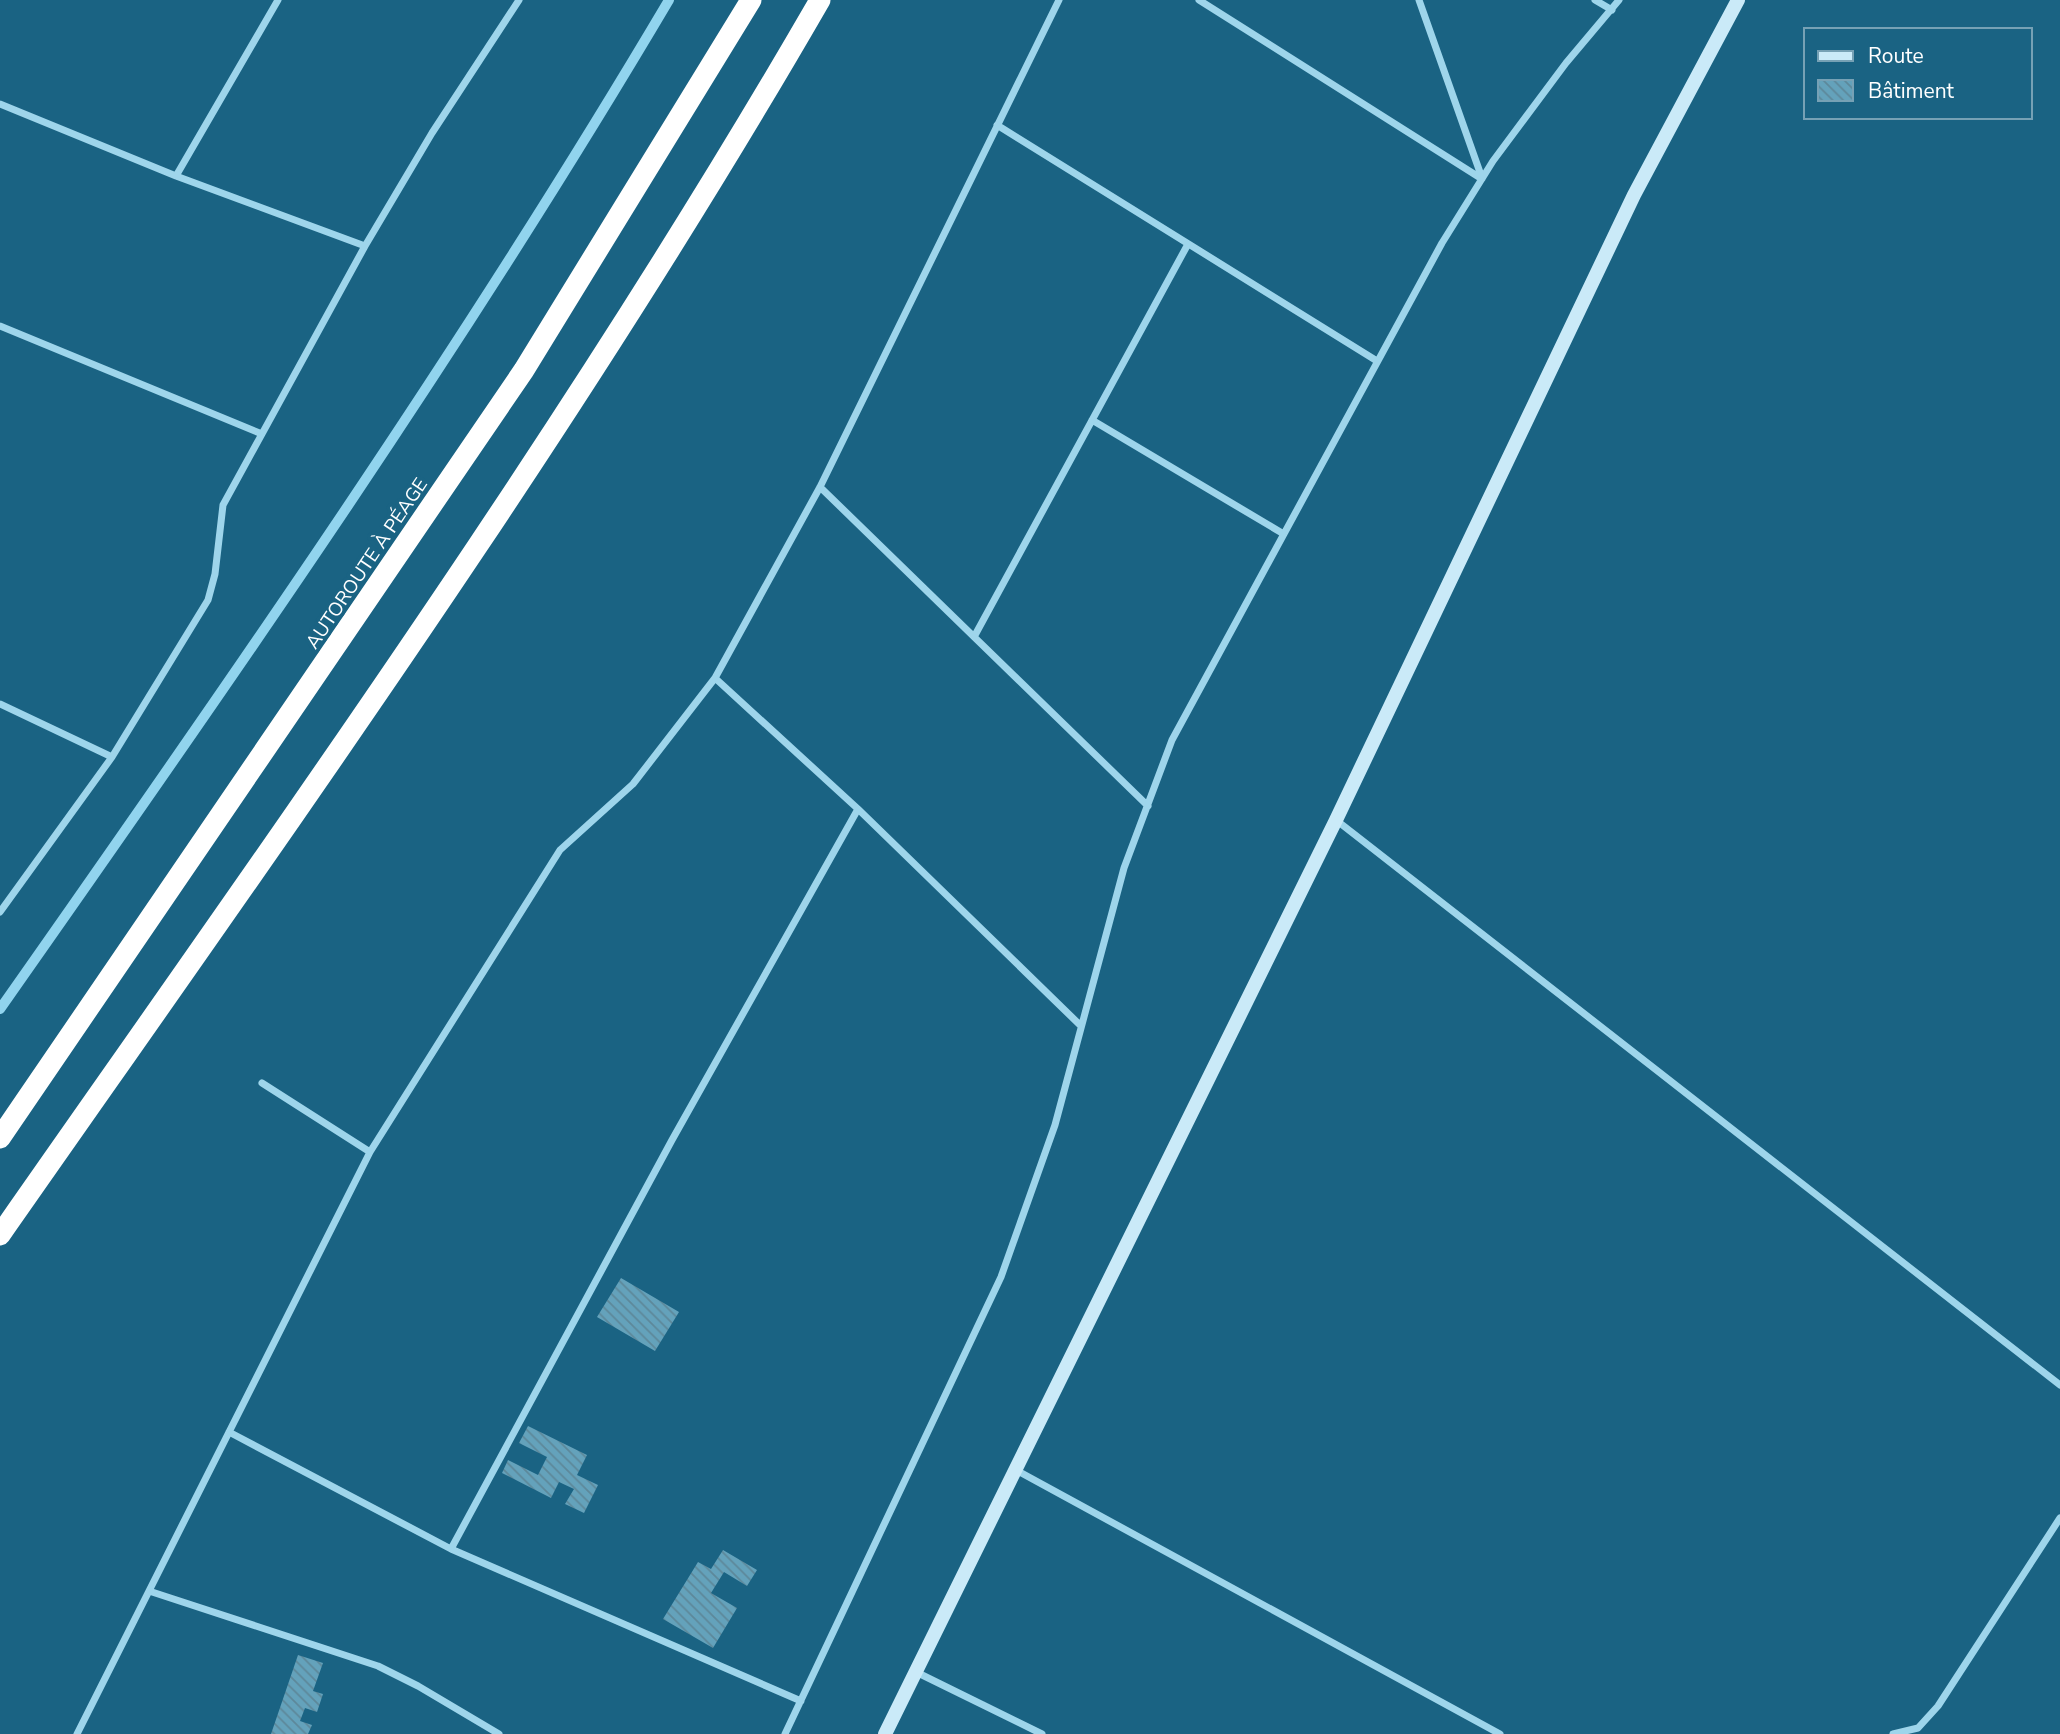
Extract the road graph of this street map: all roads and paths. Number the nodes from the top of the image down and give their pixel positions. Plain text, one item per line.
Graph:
1 (278, 0) edge
2 (519, 0) edge
3 (751, 0) edge
4 (820, 0) edge
5 (1059, 0) edge
6 (1199, 0) edge
7 (1419, 0) edge
8 (1595, 0) edge
9 (1619, 0) edge
10 (1738, 0) edge
11 (1612, 10) junction
12 (0, 104) edge
13 (998, 125) junction
14 (176, 176) junction
15 (1482, 179) junction
16 (1188, 244) junction
17 (365, 246) junction
18 (0, 326) edge
19 (1377, 361) junction
20 (1092, 420) junction
21 (262, 434) junction
22 (820, 487) junction
23 (1282, 533) junction
24 (974, 637) junction
25 (715, 678) junction
26 (0, 704) edge
27 (112, 757) junction
28 (1148, 806) junction
29 (858, 809) junction
30 (1336, 820) junction
31 (0, 912) edge
32 (1082, 1026) junction
33 (262, 1083) dead end
34 (0, 1139) edge
35 (370, 1152) junction
36 (0, 1235) edge
37 (2060, 1385) edge
38 (229, 1432) junction
39 (1015, 1470) junction
40 (2060, 1518) edge
41 (451, 1549) junction
42 (149, 1591) junction
43 (915, 1671) junction
44 (802, 1701) junction
45 (77, 1734) edge
46 (499, 1734) edge
47 (785, 1734) edge
48 (885, 1734) edge
49 (1042, 1734) edge
50 (1500, 1734) edge
51 (1893, 1734) edge

1 - 14 street
2 - 17 street
3 - 34 highway, AUTOROUTE À PÉAGE
4 - 36 highway
5 - 13 street
6 - 15 street
7 - 15 street
8 - 11 street
9 - 11 street
10 - 30 street
11 - 15 street
12 - 14 street
13 - 16 street
13 - 22 street
14 - 17 street
15 - 19 street
16 - 19 street
16 - 20 street
17 - 21 street
18 - 21 street
19 - 23 street
20 - 23 street
20 - 24 street
21 - 27 street
22 - 24 street
22 - 25 street
23 - 28 street
24 - 28 street
25 - 29 street
25 - 35 street
26 - 27 street
27 - 31 street
28 - 32 street
29 - 32 street
29 - 41 street
30 - 37 street
30 - 39 street
32 - 44 street
33 - 35 street
35 - 38 street
38 - 41 street
38 - 42 street
39 - 43 street
39 - 50 street
40 - 51 street
41 - 44 street
42 - 45 street
42 - 46 street
43 - 48 street
43 - 49 street
44 - 47 street

